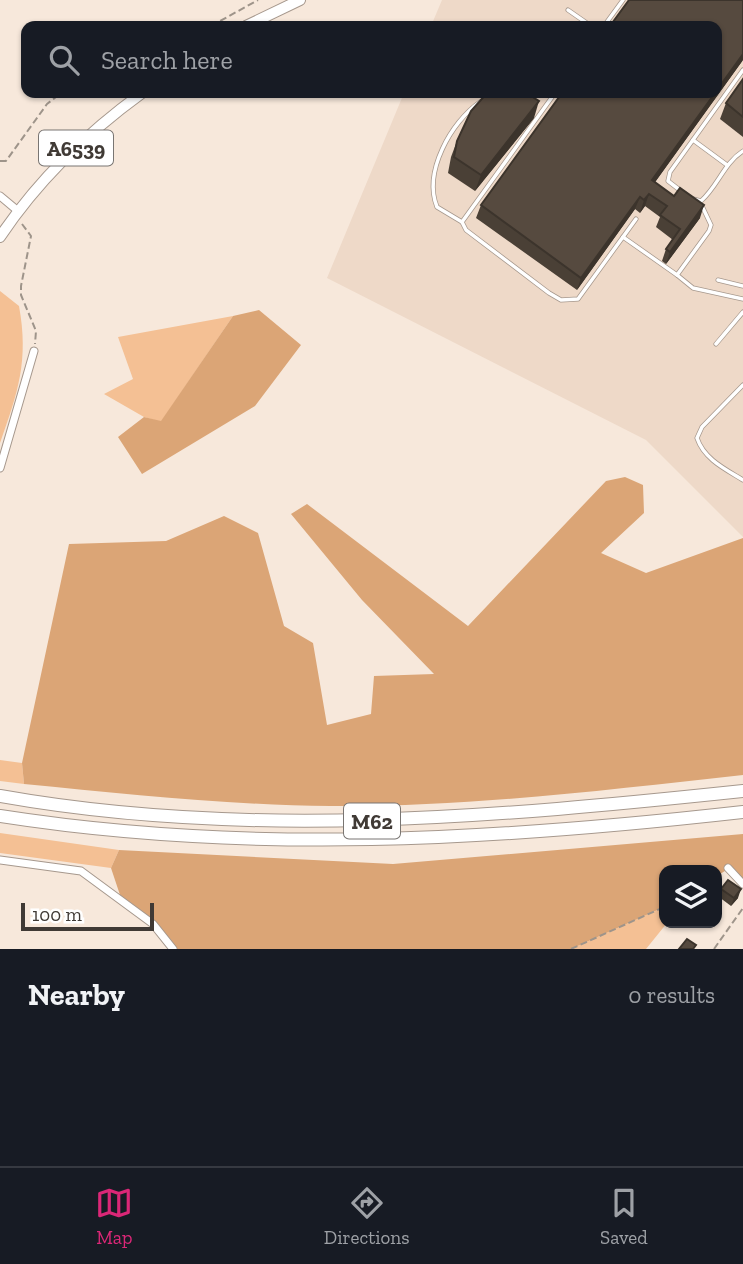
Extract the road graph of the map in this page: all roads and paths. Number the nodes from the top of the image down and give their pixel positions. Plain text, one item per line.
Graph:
1 (258, 0) edge
2 (300, 0) edge
3 (624, 0) edge
4 (568, 10) dead end
5 (220, 21) edge
6 (256, 21) edge
7 (584, 21) edge
8 (608, 21) edge
9 (743, 70) edge
10 (55, 98) edge
11 (135, 98) edge
12 (551, 98) edge
13 (484, 99) edge
14 (693, 140) junction
15 (743, 151) edge
16 (0, 161) edge
17 (727, 165) junction
18 (0, 196) edge
19 (701, 201) junction
20 (16, 213) junction
21 (636, 219) dead end
22 (462, 222) junction
23 (0, 237) edge
24 (623, 237) junction
25 (677, 275) junction
26 (718, 280) dead end
27 (743, 286) edge
28 (743, 299) edge
29 (743, 312) edge
30 (716, 344) dead end
31 (34, 351) joint
32 (743, 385) edge
33 (0, 468) edge
34 (743, 480) edge
35 (743, 791) edge
36 (0, 796) edge
37 (743, 812) edge
38 (0, 816) edge
39 (0, 860) edge
40 (728, 868) dead end
41 (743, 884) edge
42 (743, 908) edge
43 (659, 909) edge
44 (173, 949) edge
45 (571, 949) edge
46 (714, 949) edge

1 - 5 path
2 - 6 main road
3 - 8 lane
4 - 7 lane
9 - 14 lane
10 - 16 path
11 - 20 main road, A6539
12 - 22 lane
13 - 22 lane
14 - 17 lane
14 - 19 lane
15 - 17 lane
17 - 19 lane
18 - 20 street
19 - 25 lane
20 - 23 main road, A6539
20 - 31 path
21 - 24 lane
22 - 24 lane
24 - 25 lane
25 - 28 lane
26 - 27 lane
29 - 30 lane
31 - 33 street
32 - 34 lane
35 - 36 highway, M62
37 - 38 highway, M62
39 - 44 street
40 - 41 street
42 - 46 path
43 - 45 path

